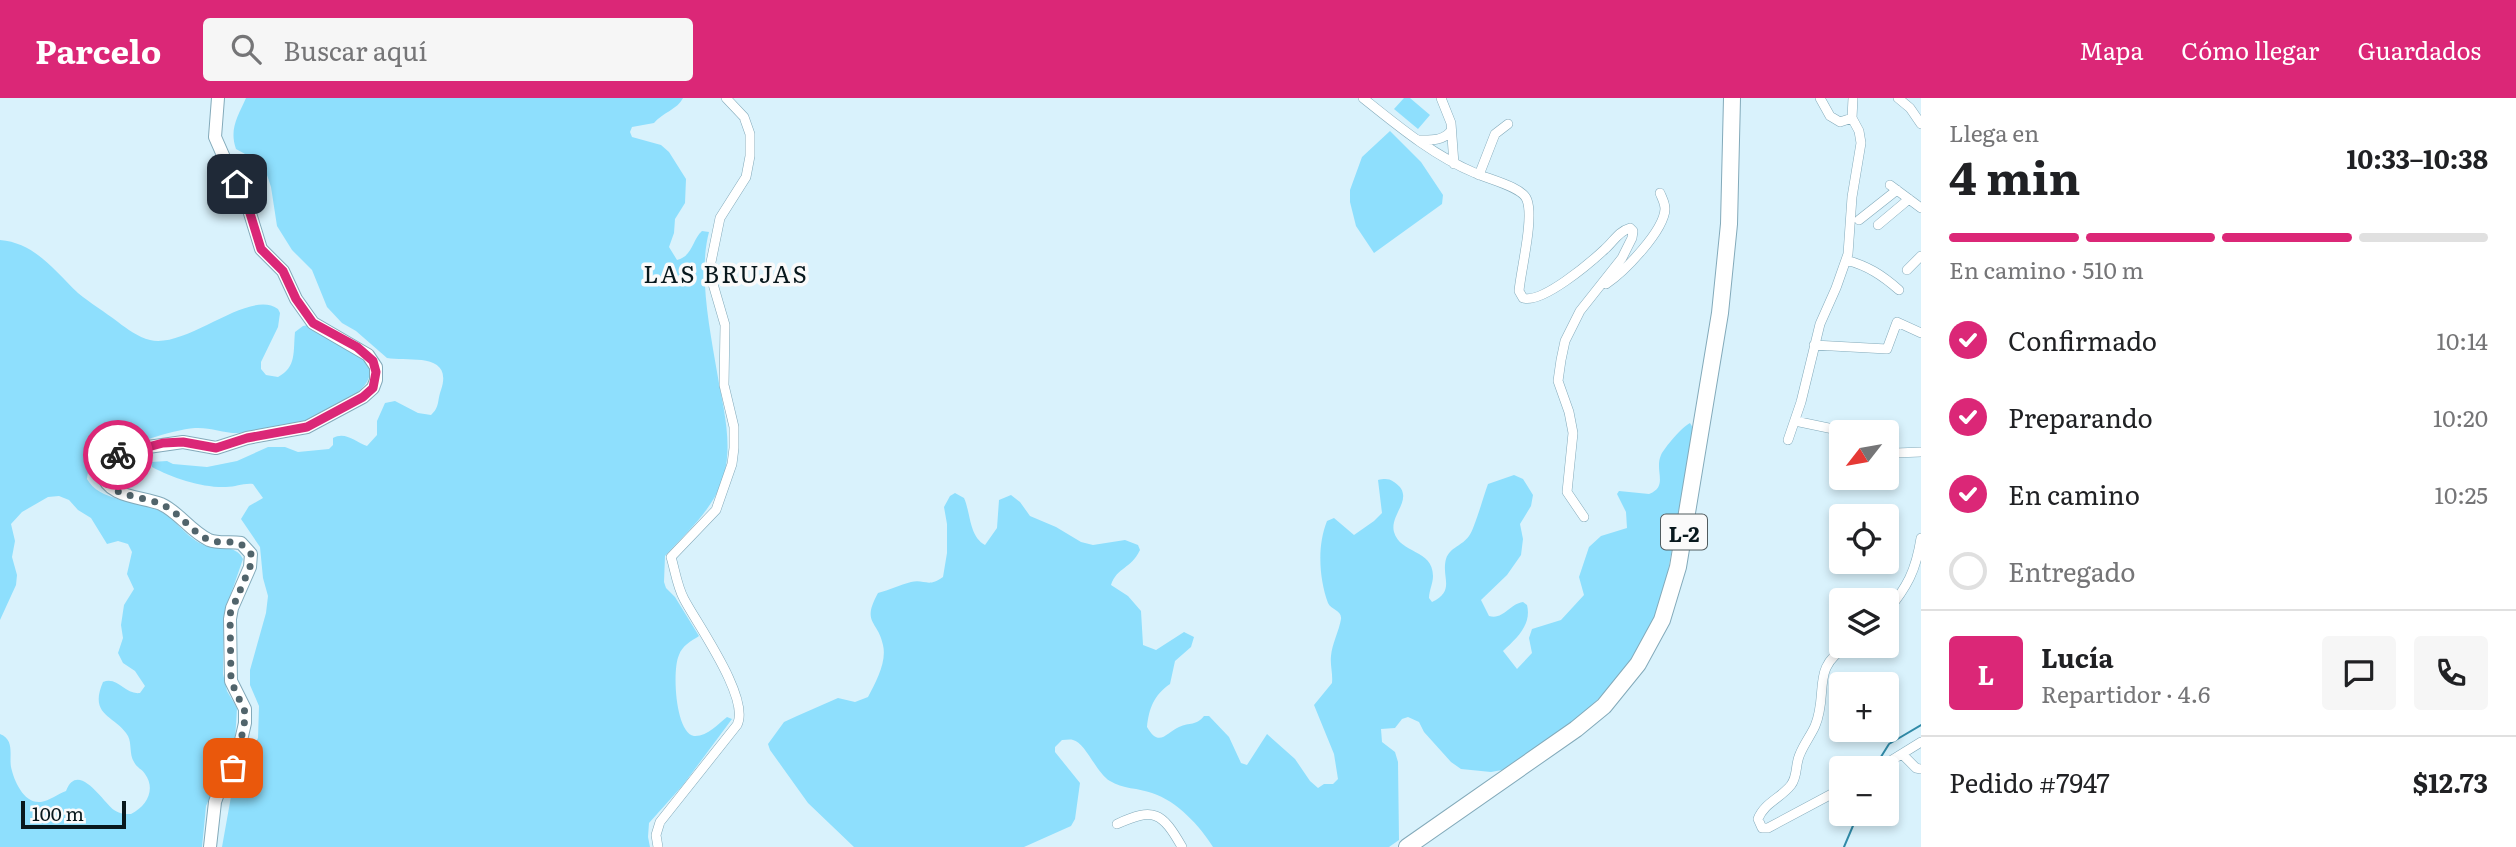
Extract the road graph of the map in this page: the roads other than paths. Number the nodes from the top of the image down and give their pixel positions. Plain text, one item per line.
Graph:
1 (218, 98) edge
2 (1363, 98) edge
3 (1441, 98) edge
4 (1732, 98) edge
5 (1742, 98) edge
6 (1819, 98) edge
7 (1853, 98) edge
8 (1898, 98) edge
9 (726, 99) edge
10 (1852, 118) junction
11 (1508, 124) dead end
12 (1921, 124) edge
13 (1450, 132) junction
14 (1418, 140) junction
15 (1454, 164) junction
16 (1479, 175) junction
17 (1660, 193) dead end
18 (1909, 199) junction
19 (1921, 208) edge
20 (1859, 220) dead end
21 (1878, 225) dead end
22 (1921, 256) edge
23 (1846, 260) junction
24 (1907, 270) dead end
25 (1601, 287) junction
26 (1899, 289) dead end
27 (1921, 333) edge
28 (1814, 345) junction
29 (1795, 421) junction
30 (1829, 428) edge
31 (1788, 440) dead end
32 (1921, 452) edge
33 (1899, 453) edge
34 (1584, 517) dead end
35 (1921, 538) edge
36 (1899, 596) edge
37 (1831, 658) edge
38 (1921, 742) edge
39 (1902, 754) junction
40 (1899, 756) edge
41 (1921, 769) edge
42 (1829, 795) edge
43 (1117, 824) dead end
44 (210, 847) edge
45 (658, 847) edge
46 (1182, 847) edge
47 (1407, 847) edge
48 (1425, 847) edge

1 - 44 main road
2 - 14 street
3 - 13 street
4 - 47 highway, L-2
5 - 48 highway, L-2
6 - 10 street
7 - 10 street
8 - 12 street
9 - 45 street
10 - 23 street
11 - 16 street
13 - 14 street
13 - 15 street
14 - 15 street
15 - 16 street
16 - 25 street
17 - 25 street
18 - 19 street
18 - 20 street
18 - 21 street
22 - 24 street
23 - 26 street
23 - 28 street
25 - 34 street
27 - 28 street
28 - 29 street
29 - 30 street
29 - 31 street
32 - 33 street
35 - 36 street
37 - 42 street
38 - 39 street
39 - 40 street
39 - 41 street
43 - 46 street

